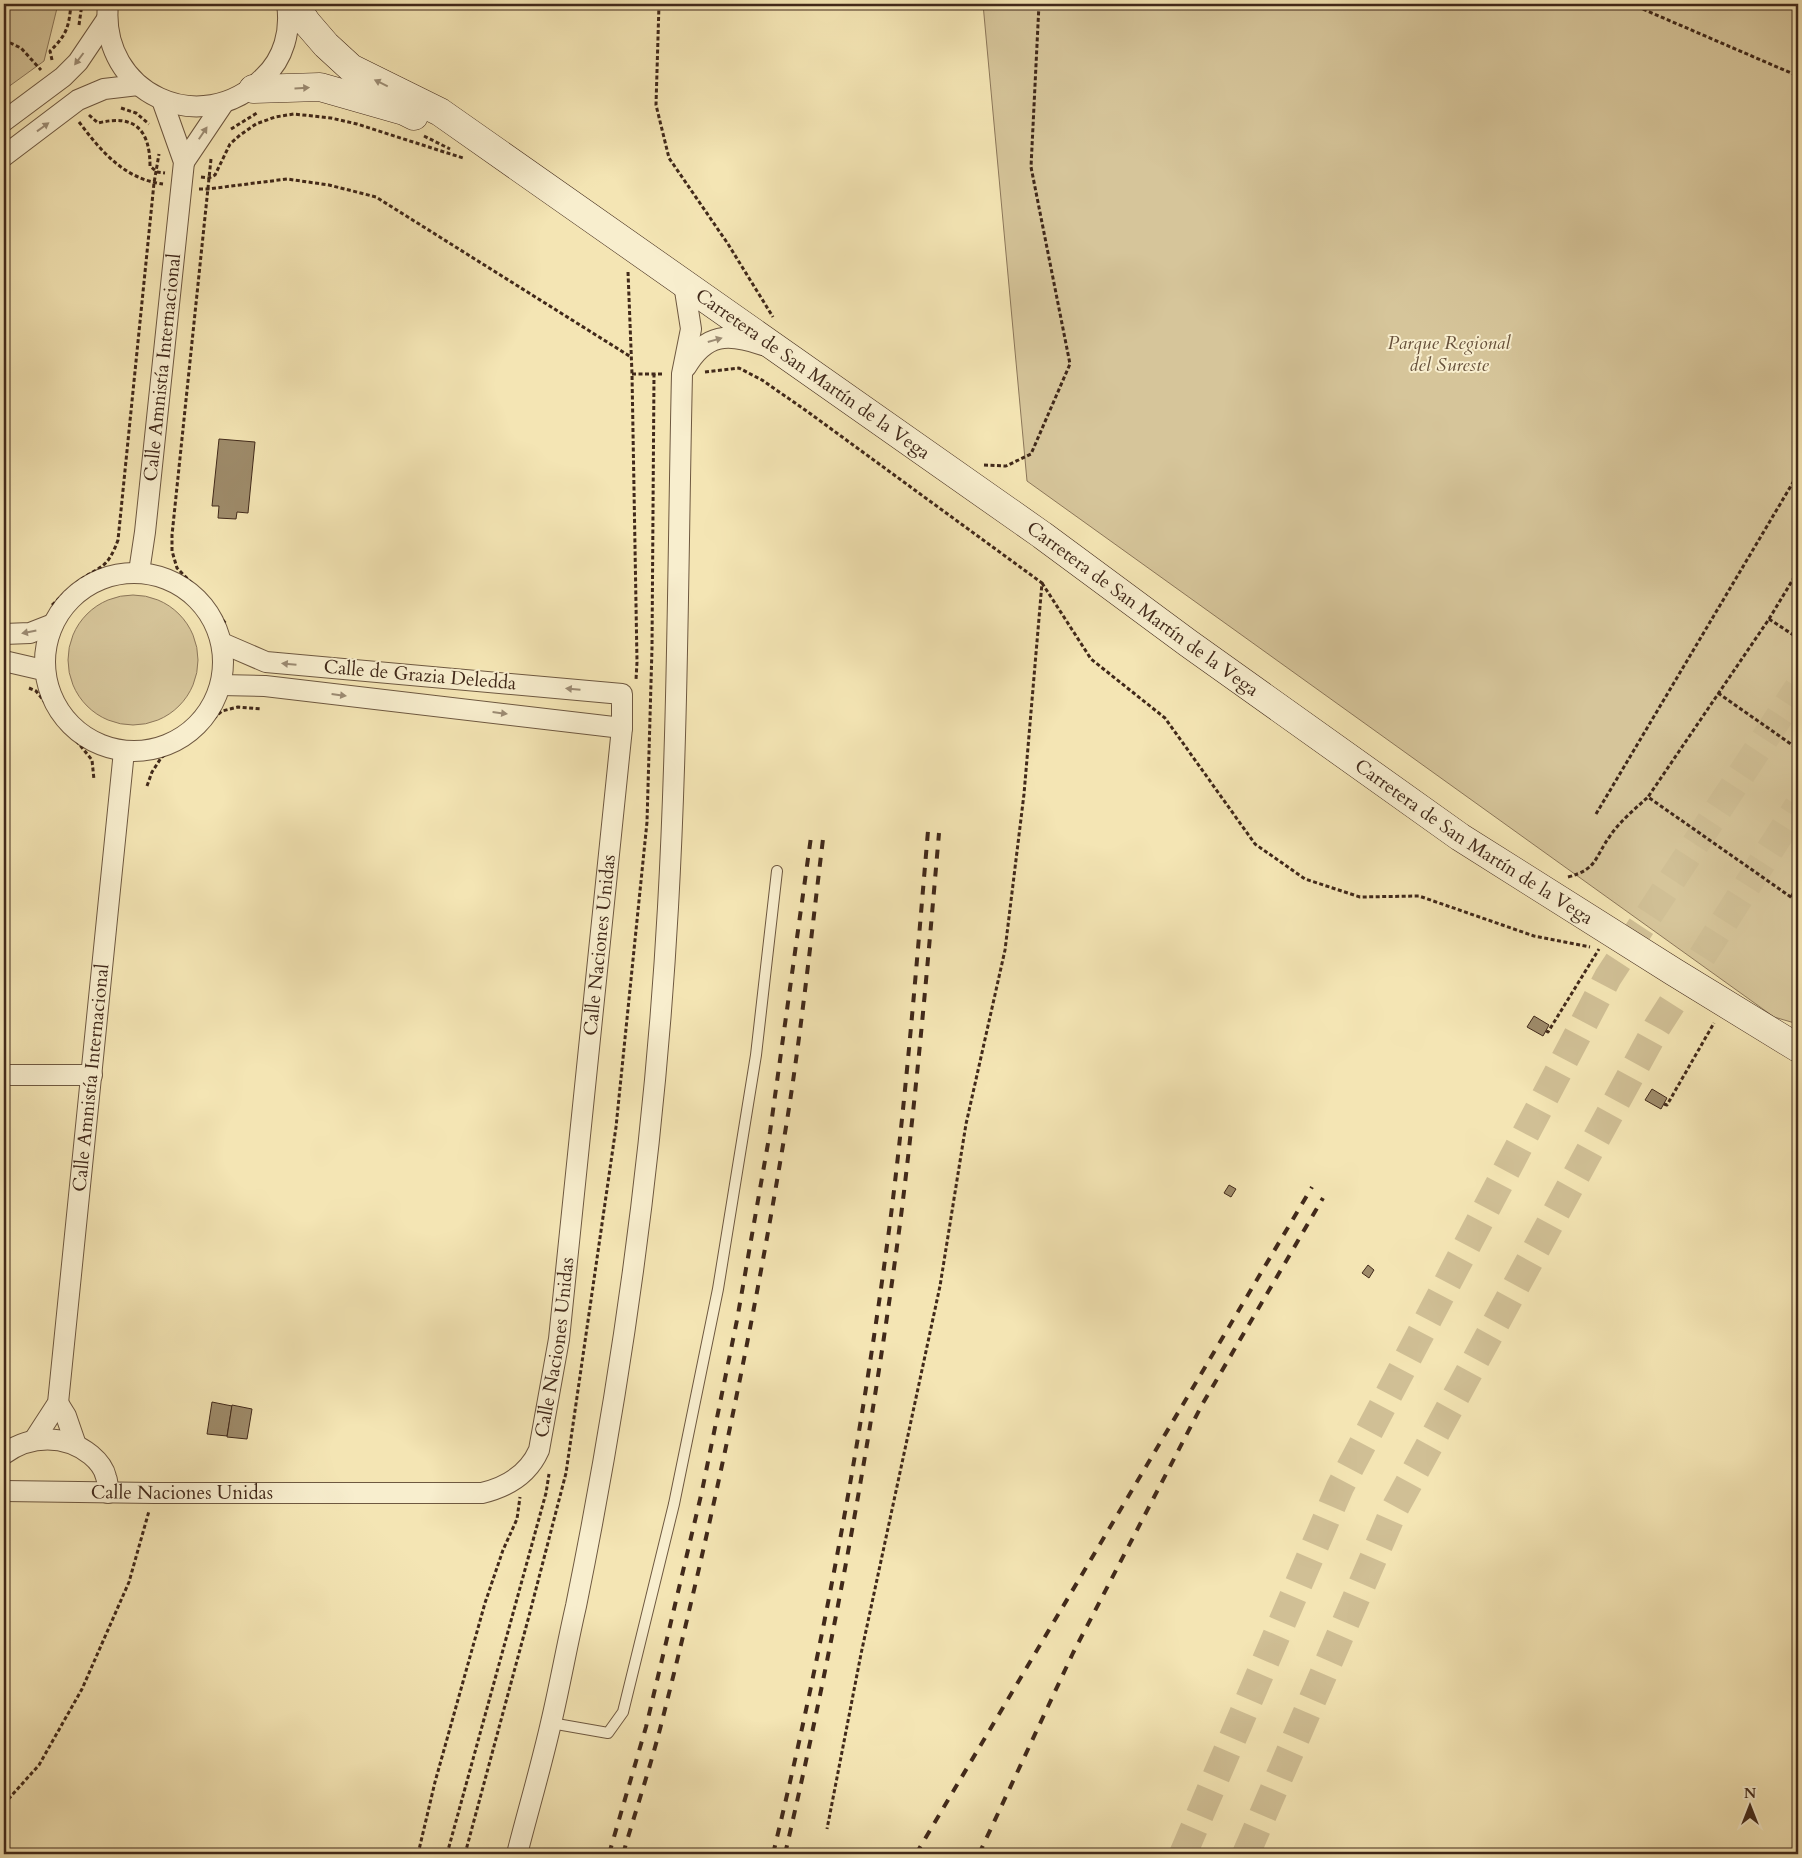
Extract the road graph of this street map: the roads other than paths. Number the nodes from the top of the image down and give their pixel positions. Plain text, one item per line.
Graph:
1 (288, 4) edge
2 (294, 4) edge
3 (108, 11) edge
4 (138, 85) junction
5 (259, 99) junction
6 (162, 100) junction
7 (223, 104) junction
8 (4, 121) edge
9 (498, 153) junction
10 (4, 156) edge
11 (183, 175) junction
12 (684, 284) junction
13 (777, 350) junction
14 (691, 373) junction
15 (139, 572) junction
16 (52, 616) junction
17 (4, 634) edge
18 (225, 635) junction
19 (4, 661) edge
20 (43, 670) junction
21 (220, 685) junction
22 (622, 694) joint
23 (622, 728) junction
24 (124, 751) junction
25 (777, 871) dead end
26 (1798, 1048) edge
27 (4, 1075) edge
28 (92, 1075) junction
29 (58, 1403) junction
30 (34, 1440) junction
31 (76, 1445) junction
32 (4, 1454) edge
33 (4, 1491) edge
34 (108, 1492) junction
35 (551, 1723) junction
36 (517, 1854) edge

1 - 5 street
9 -> 2 street, Carretera de San Martín de la Vega
3 - 4 street
3 -> 8 street
4 - 6 street
10 -> 4 street
5 - 7 street
5 -> 9 street, Carretera de San Martín de la Vega
6 - 7 street
6 - 11 street, Calle Amnistía Internacional
11 -> 7 street, Calle Amnistía Internacional
9 - 12 street, Carretera de San Martín de la Vega
11 - 15 street, Calle Amnistía Internacional
12 - 13 street, Carretera de San Martín de la Vega
12 - 14 street
14 -> 13 street
13 - 26 street, Carretera de San Martín de la Vega
14 - 35 street
15 - 16 street
15 - 18 street
16 -> 17 street
16 - 20 street
18 - 21 street
22 -> 18 street, Calle de Grazia Deledda
19 - 20 street
20 - 24 street
21 -> 23 street, Calle de Grazia Deledda
21 - 24 street
22 - 23 street, Calle Naciones Unidas
23 - 34 street, Calle Naciones Unidas
24 - 28 street, Calle Amnistía Internacional
25 - 35 lane
27 - 28 street
28 - 29 street, Calle Amnistía Internacional
29 - 30 street, Calle Amnistía Internacional
29 - 31 street
30 - 31 street
30 - 32 street
31 - 34 street
33 - 34 street, Calle Naciones Unidas
35 - 36 street

